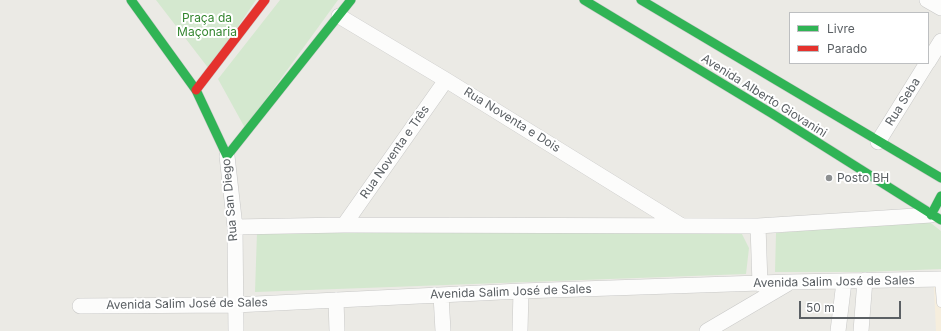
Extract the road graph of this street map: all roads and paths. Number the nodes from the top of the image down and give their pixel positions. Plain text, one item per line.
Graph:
1 (131, 0) edge
2 (265, 0) edge
3 (351, 0) edge
4 (584, 0) edge
5 (641, 0) edge
6 (927, 0) edge
7 (941, 8) edge
8 (339, 16) junction
9 (941, 41) edge
10 (929, 60) edge
11 (927, 64) edge
12 (446, 80) junction
13 (196, 90) junction
14 (878, 142) junction
15 (227, 156) junction
16 (941, 178) edge
17 (941, 196) edge
18 (936, 217) edge
19 (344, 225) junction
20 (683, 226) junction
21 (758, 226) junction
22 (234, 227) junction
23 (940, 279) edge
24 (865, 280) junction
25 (790, 282) junction
26 (844, 282) junction
27 (760, 284) junction
28 (520, 291) junction
29 (441, 295) junction
30 (336, 300) junction
31 (941, 303) edge
32 (235, 305) junction
33 (80, 306) dead end
34 (236, 331) edge
35 (337, 331) edge
36 (443, 331) edge
37 (520, 331) edge
38 (707, 331) edge
39 (838, 331) edge
40 (861, 331) edge

1 - 13 main road, Rua San Diego
2 - 13 main road
3 - 8 main road
4 - 18 main road, Avenida Alberto Giovanini
5 - 14 main road, Avenida Alberto Giovanini
6 - 7 street
8 - 12 street, Rua Noventa e Dois
8 - 15 main road
9 - 10 street, Rua Seba
11 - 14 street, Rua Seba
12 - 19 street, Rua Noventa e Três
12 - 20 street, Rua Noventa e Dois
13 - 15 main road, Rua San Diego
14 - 16 main road, Avenida Alberto Giovanini
15 - 22 street, Rua San Diego
17 - 18 main road
18 - 21 street
19 - 20 street
19 - 22 street
20 - 21 street
21 - 27 street
22 - 32 street, Rua San Diego
23 - 24 street, Avenida Salim José de Sales
23 - 31 lane
24 - 26 street, Avenida Salim José de Sales
24 - 40 street
25 - 26 street, Avenida Salim José de Sales
25 - 27 street, Avenida Salim José de Sales
25 - 38 street
26 - 39 street
27 - 28 street, Avenida Salim José de Sales
28 - 29 street, Avenida Salim José de Sales
28 - 37 street
29 - 30 street, Avenida Salim José de Sales
29 - 36 street
30 - 32 street, Avenida Salim José de Sales
30 - 35 street
32 - 33 street, Avenida Salim José de Sales
32 - 34 street, Rua San Diego

